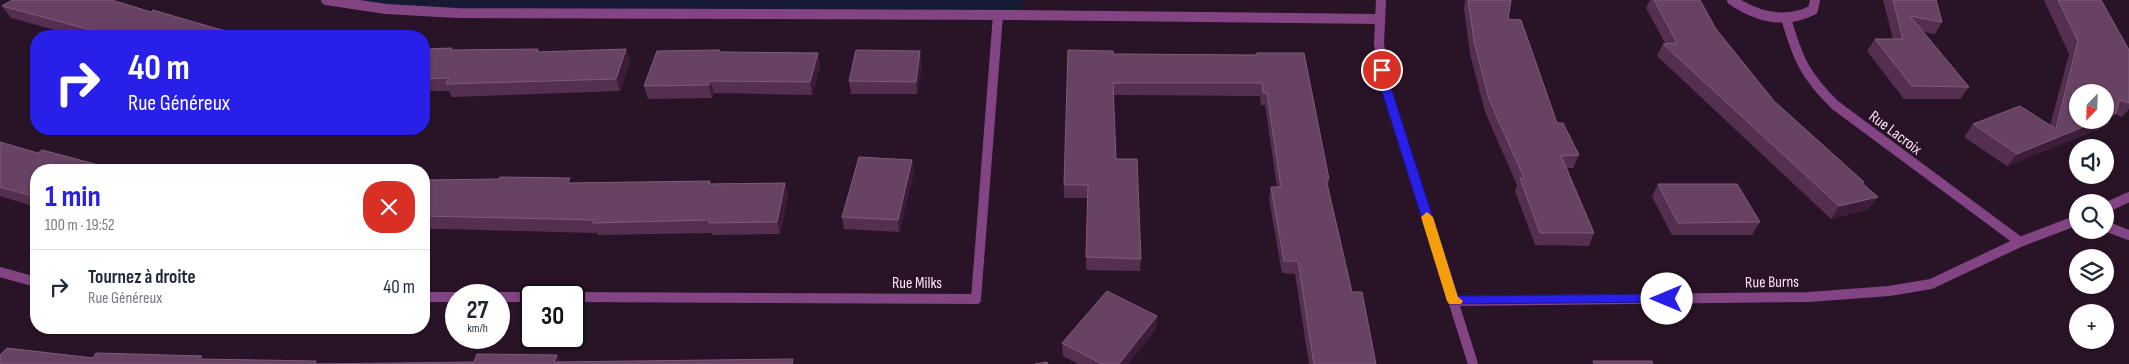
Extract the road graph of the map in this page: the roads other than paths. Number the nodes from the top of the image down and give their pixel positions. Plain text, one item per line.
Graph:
1 (326, 0) edge
2 (1381, 0) edge
3 (1732, 0) edge
4 (1814, 0) edge
5 (359, 3) edge
6 (998, 15) junction
7 (1786, 18) junction
8 (1378, 19) junction
9 (2129, 196) edge
10 (2114, 204) edge
11 (2069, 223) edge
12 (2114, 229) edge
13 (2129, 235) edge
14 (2020, 242) junction
15 (0, 272) edge
16 (30, 280) edge
17 (430, 297) edge
18 (445, 297) edge
19 (585, 297) edge
20 (1454, 301) junction
21 (1473, 364) edge

1 - 5 street
2 - 8 street
3 - 7 street
4 - 7 street
5 - 6 street
6 - 8 street
6 - 19 street, Rue Milks
7 - 14 street, Rue Lacroix
8 - 20 street
9 - 10 street
11 - 14 street, Rue Burns
12 - 13 street
14 - 20 street, Rue Burns
15 - 16 street
17 - 18 street
20 - 21 street

